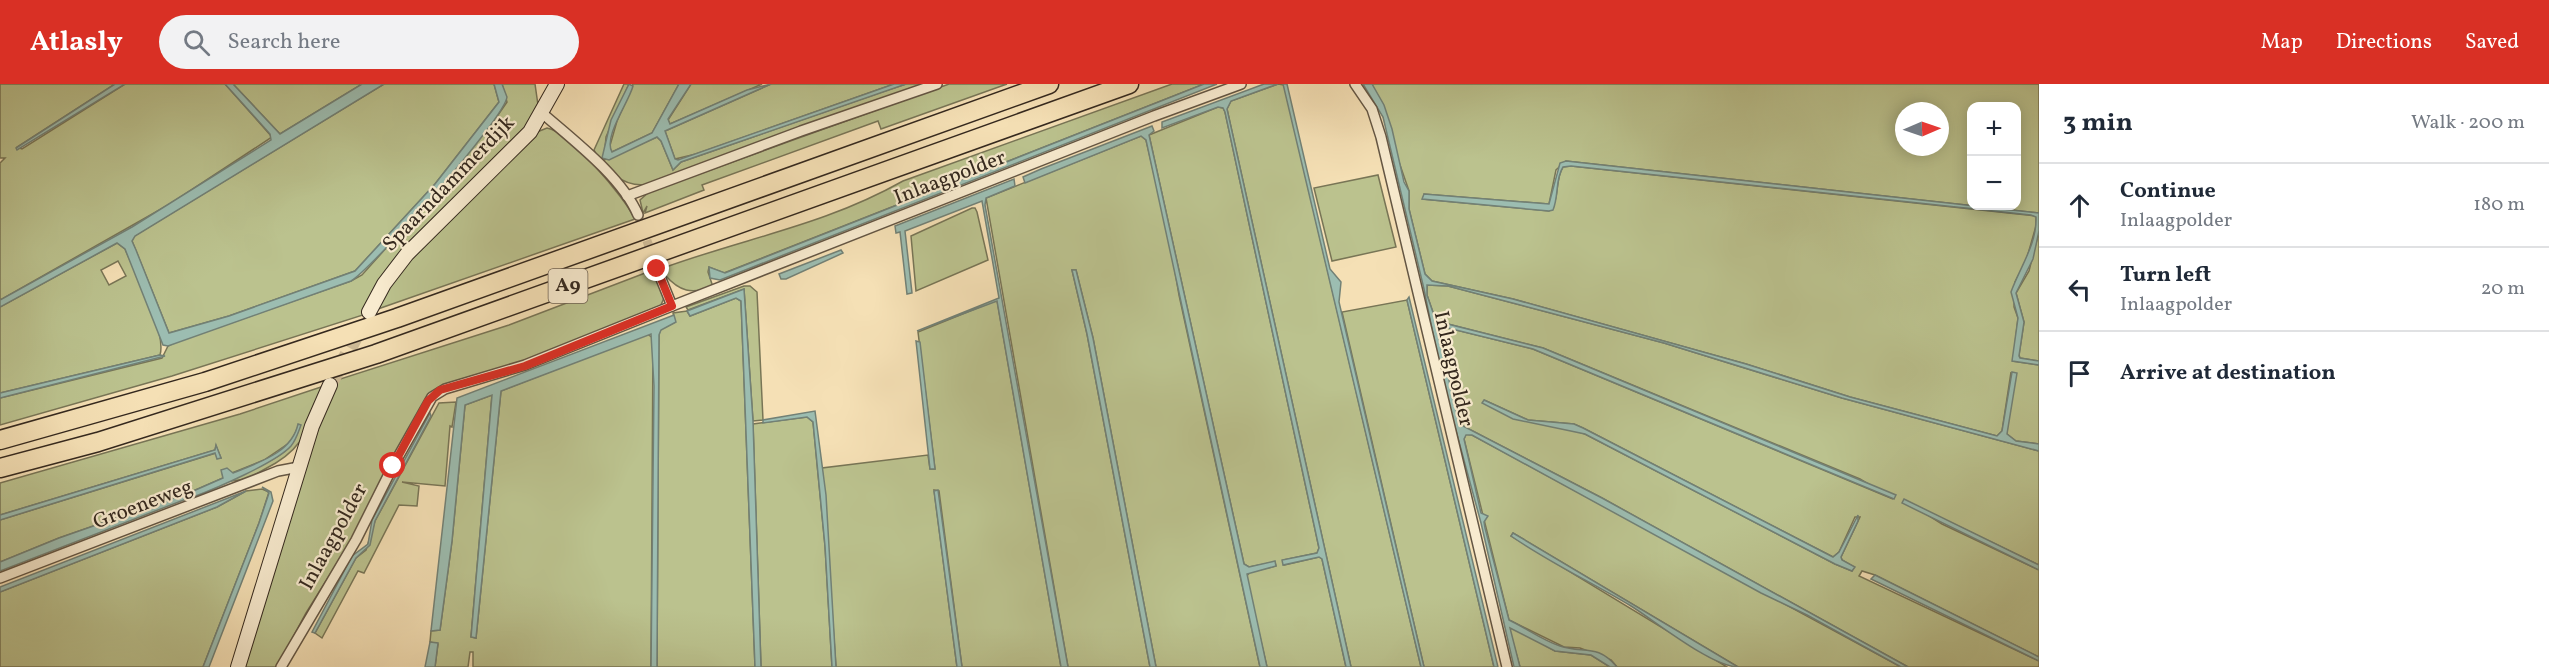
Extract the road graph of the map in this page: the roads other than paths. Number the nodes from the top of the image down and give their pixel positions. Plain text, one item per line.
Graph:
1 (937, 84) edge
2 (1049, 84) edge
3 (1129, 84) edge
4 (1241, 84) edge
5 (1355, 84) edge
6 (553, 86) edge
7 (542, 113) junction
8 (627, 196) junction
9 (638, 214) tunnel mouth
10 (657, 269) tunnel mouth
11 (672, 306) junction
12 (369, 312) tunnel mouth
13 (330, 385) tunnel mouth
14 (0, 440) edge
15 (299, 467) junction
16 (0, 468) edge
17 (0, 578) edge
18 (238, 667) edge
19 (281, 667) edge
20 (1507, 667) edge

1 - 8 street
2 - 14 highway, A9
3 - 16 highway, A9
4 - 11 street, Inlaagpolder
5 - 20 street, Inlaagpolder
6 - 7 street, Spaarndammerdijk
7 - 8 street
7 - 12 street, Spaarndammerdijk
8 - 9 street
10 - 11 street
11 - 19 street, Inlaagpolder
13 - 15 street
15 - 17 street, Groeneweg
15 - 18 street

